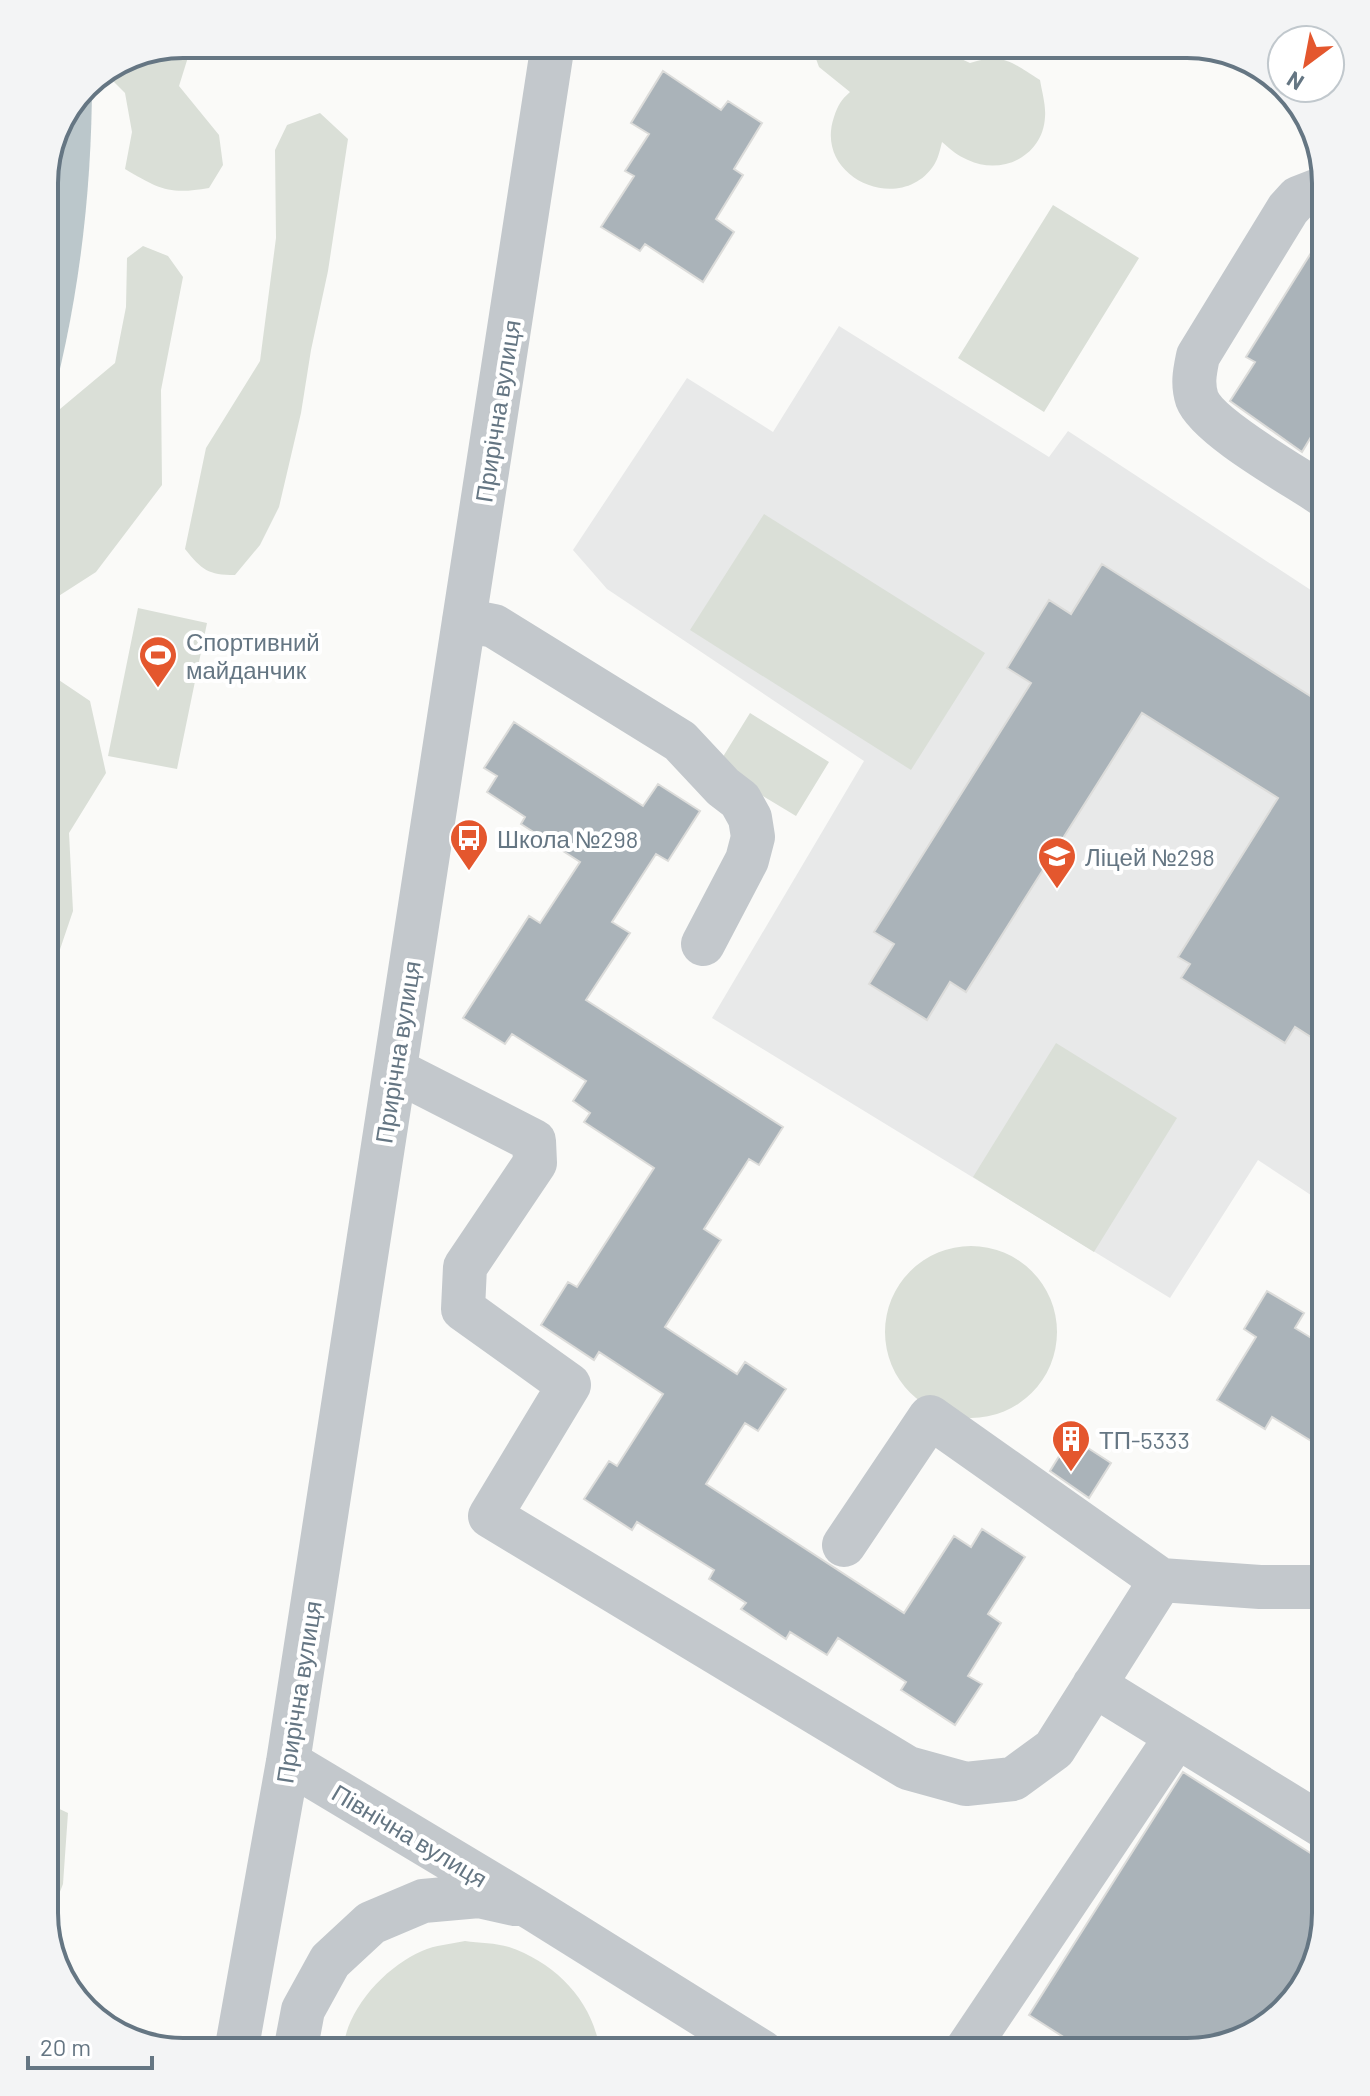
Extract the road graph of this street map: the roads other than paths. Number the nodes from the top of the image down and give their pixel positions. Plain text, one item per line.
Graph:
1 (551, 58) edge
2 (1312, 193) edge
3 (1312, 488) edge
4 (464, 620) junction
5 (703, 944) dead end
6 (395, 1070) junction
7 (844, 1545) dead end
8 (1161, 1580) junction
9 (1312, 1587) edge
10 (1094, 1685) junction
11 (1177, 1736) junction
12 (288, 1762) junction
13 (1312, 1819) edge
14 (533, 1909) junction
15 (239, 2038) edge
16 (298, 2038) edge
17 (740, 2038) edge
18 (974, 2038) edge

1 - 4 street, Прирічна вулиця
2 - 3 street
4 - 5 street
4 - 6 street, Прирічна вулиця
6 - 10 street
6 - 12 street, Прирічна вулиця
7 - 8 street
8 - 9 street
8 - 10 street
10 - 11 street
11 - 13 street
11 - 18 street
12 - 14 street, Північна вулиця
12 - 15 street, Прирічна вулиця
14 - 16 street, Північна вулиця
14 - 17 street, Північна вулиця

